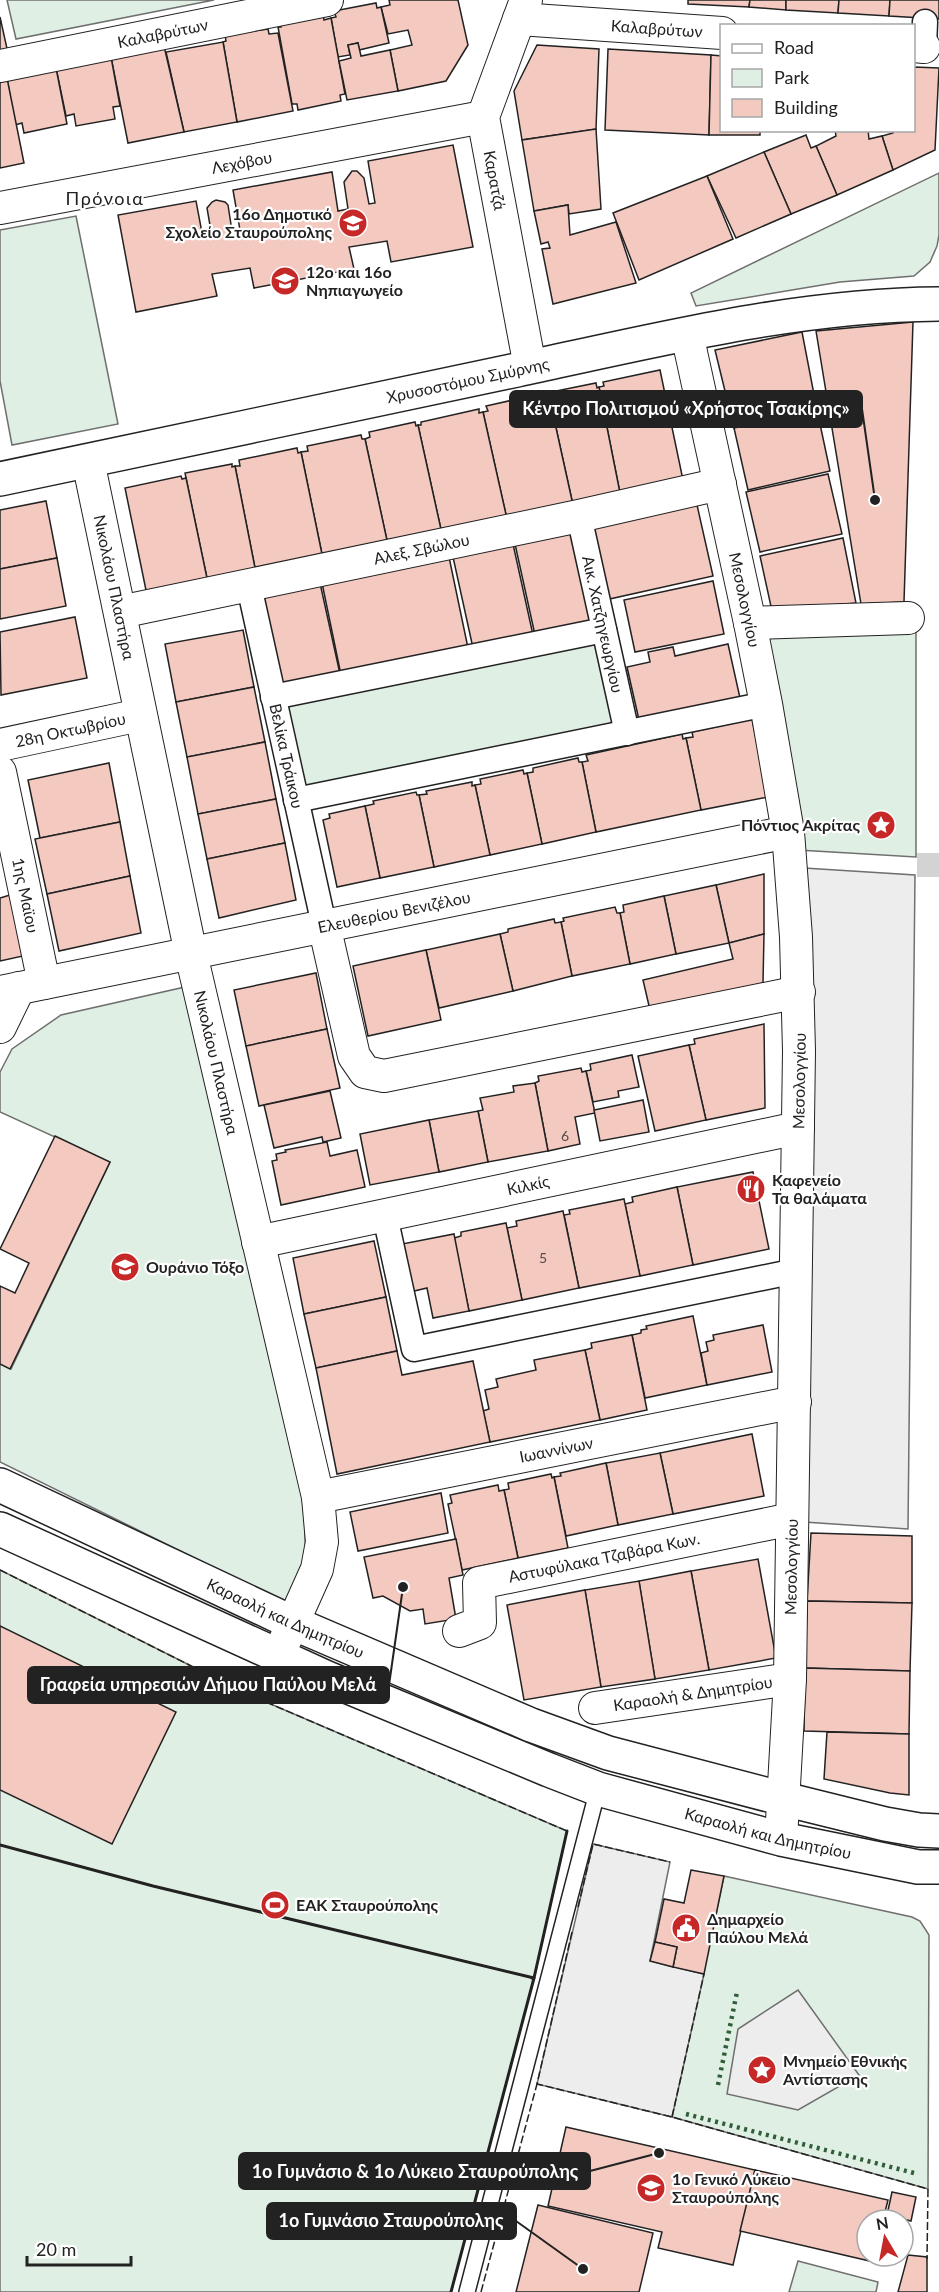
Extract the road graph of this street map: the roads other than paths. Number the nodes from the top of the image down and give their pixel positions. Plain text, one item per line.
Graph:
1 (327, 0) edge
2 (522, 9) edge
3 (720, 33) edge
4 (0, 66) edge
5 (483, 117) junction
6 (0, 208) edge
7 (939, 304) edge
8 (687, 334) junction
9 (530, 367) junction
10 (88, 461) junction
11 (0, 479) edge
12 (720, 484) junction
13 (579, 516) junction
14 (249, 586) junction
15 (120, 612) junction
16 (908, 618) dead end
17 (750, 623) junction
18 (604, 630) junction
19 (273, 697) junction
20 (766, 704) junction
21 (140, 716) junction
22 (627, 733) junction
23 (0, 745) edge
24 (0, 772) edge
25 (296, 800) junction
26 (788, 832) junction
27 (10, 865) edge
28 (324, 926) junction
29 (191, 954) junction
30 (21, 988) edge
31 (799, 992) junction
32 (0, 1027) edge
33 (798, 1128) junction
34 (385, 1216) junction
35 (258, 1242) junction
36 (796, 1271) junction
37 (795, 1402) junction
38 (0, 1485) edge
39 (318, 1497) junction
40 (792, 1519) junction
41 (3, 1537) edge
42 (293, 1623) junction
43 (459, 1631) dead end
44 (278, 1656) junction
45 (790, 1679) junction
46 (595, 1708) dead end
47 (608, 1753) junction
48 (598, 1789) junction
49 (784, 1799) junction
50 (939, 1831) edge
51 (781, 1839) junction
52 (939, 1867) edge
53 (467, 2292) edge

1 - 4 street, Καλαβρύτων
2 - 3 street, Καλαβρύτων
2 - 5 street
5 - 6 street, Λεχόβου
5 - 9 street, Καρατζά
7 - 8 main road, Χρυσοστόμου Σμύρνης
8 - 9 main road, Χρυσοστόμου Σμύρνης
8 - 12 street, Μεσολογγίου
9 - 10 main road, Χρυσοστόμου Σμύρνης
10 - 11 main road, Χρυσοστόμου Σμύρνης
10 - 15 street, Νικολάου Πλαστήρα
12 - 13 street, Αλεξ. Σβώλου
12 - 17 street, Μεσολογγίου
13 - 14 street, Αλεξ. Σβώλου
13 - 18 street, Αικ. Χατζηγεωργίου
14 - 15 street, Αλεξ. Σβώλου
14 - 19 street, Βελίκα Τράικου
15 - 21 street, Νικολάου Πλαστήρα
16 - 17 street
17 - 20 street, Μεσολογγίου
18 - 19 street
18 - 22 street, Αικ. Χατζηγεωργίου
19 - 25 street, Βελίκα Τράικου
20 - 22 street
20 - 26 street, Μεσολογγίου
21 - 23 street, 28η Οκτωβρίου
21 - 29 street, Νικολάου Πλαστήρα
22 - 25 street
24 - 27 street, 1ης Μαϊου
25 - 28 street, Βελίκα Τράικου
26 - 28 street, Ελευθερίου Βενιζέλου
26 - 31 street, Μεσολογγίου
27 - 30 street, 1ης Μαϊου
28 - 29 street, Ελευθερίου Βενιζέλου
28 - 31 street
29 - 30 street, Ελευθερίου Βενιζέλου
29 - 35 street, Νικολάου Πλαστήρα
30 - 32 street
31 - 33 street, Μεσολογγίου
33 - 34 street, Κιλκίς
33 - 36 street, Μεσολογγίου
34 - 35 street, Κιλκίς
34 - 36 street
35 - 39 street, Νικολάου Πλαστήρα
36 - 37 street, Μεσολογγίου
37 - 39 street, Ιωαννίνων
37 - 40 street, Μεσολογγίου
38 - 42 main road, Καραολή και Δημητρίου
39 - 42 street, Νικολάου Πλαστήρα
40 - 43 street, Αστυφύλακα Τζαβάρα Κων.
40 - 45 street, Μεσολογγίου
41 - 44 main road, Καραολή και Δημητρίου
42 - 44 street, Νικολάου Πλαστήρα
42 - 47 main road, Καραολή και Δημητρίου
44 - 48 main road, Καραολή και Δημητρίου
45 - 46 street, Καραολή & Δημητρίου
45 - 49 street, Μεσολογγίου
47 - 48 street
47 - 49 main road, Καραολή και Δημητρίου
48 - 51 main road, Καραολή και Δημητρίου
48 - 53 lane
49 - 50 main road, Καραολή και Δημητρίου
49 - 51 street, Μεσολογγίου
51 - 52 main road, Καραολή και Δημητρίου

